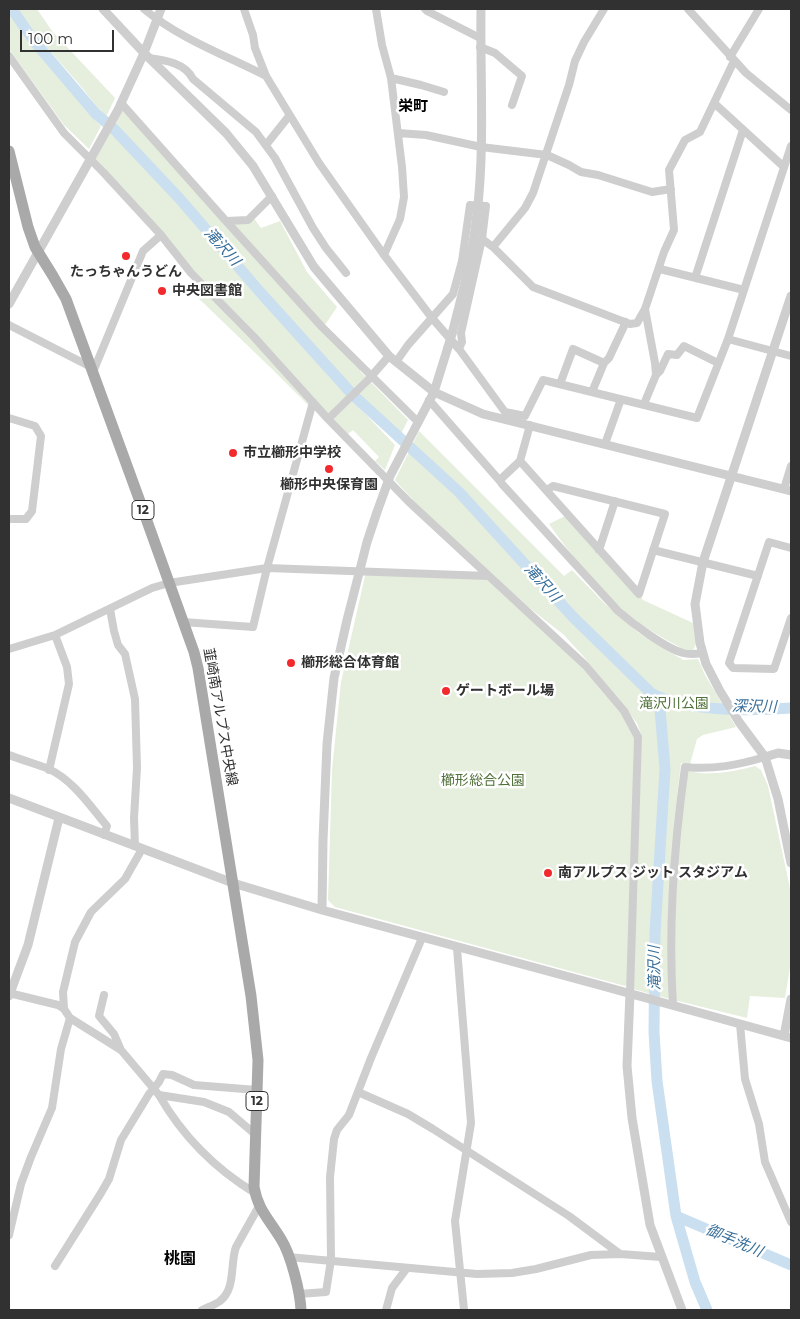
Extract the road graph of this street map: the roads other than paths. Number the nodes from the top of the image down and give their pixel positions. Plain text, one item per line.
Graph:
1 (103, 9) edge
2 (144, 9) edge
3 (162, 9) edge
4 (244, 9) edge
5 (376, 9) edge
6 (425, 9) edge
7 (481, 9) edge
8 (604, 9) edge
9 (688, 9) edge
10 (760, 9) edge
11 (157, 20) junction
12 (480, 42) junction
13 (147, 55) junction
14 (9, 56) edge
15 (732, 59) junction
16 (266, 76) junction
17 (391, 78) junction
18 (444, 92) dead end
19 (714, 103) junction
20 (512, 105) dead end
21 (119, 106) junction
22 (791, 110) edge
23 (289, 116) junction
24 (743, 130) junction
25 (398, 133) junction
26 (266, 145) junction
27 (791, 146) edge
28 (481, 147) junction
29 (9, 151) edge
30 (546, 155) junction
31 (90, 158) junction
32 (784, 167) junction
33 (671, 189) junction
34 (272, 196) junction
35 (478, 206) junction
36 (226, 221) junction
37 (160, 235) junction
38 (482, 240) junction
39 (494, 247) junction
40 (38, 253) junction
41 (384, 255) junction
42 (660, 269) junction
43 (346, 273) dead end
44 (695, 278) junction
45 (744, 290) junction
46 (791, 296) edge
47 (9, 304) edge
48 (645, 309) junction
49 (432, 318) junction
50 (626, 322) junction
51 (9, 325) edge
52 (728, 340) junction
53 (459, 349) junction
54 (774, 351) junction
55 (791, 356) edge
56 (392, 359) junction
57 (604, 363) junction
58 (718, 363) junction
59 (92, 370) junction
60 (656, 375) junction
61 (369, 378) junction
62 (560, 384) junction
63 (434, 392) junction
64 (592, 392) junction
65 (621, 399) junction
66 (429, 400) junction
67 (314, 402) junction
68 (644, 404) junction
69 (332, 416) junction
70 (9, 418) edge
71 (417, 425) junction
72 (530, 426) junction
73 (605, 444) junction
74 (520, 461) junction
75 (791, 466) edge
76 (733, 476) junction
77 (390, 478) junction
78 (500, 481) junction
79 (547, 490) junction
80 (788, 490) edge
81 (615, 502) junction
82 (9, 519) edge
83 (791, 548) edge
84 (599, 550) junction
85 (653, 550) junction
86 (703, 562) junction
87 (267, 568) junction
88 (359, 571) junction
89 (488, 576) junction
90 (758, 576) junction
91 (169, 583) junction
92 (110, 609) junction
93 (791, 618) edge
94 (183, 622) junction
95 (55, 635) junction
96 (9, 649) edge
97 (703, 653) junction
98 (9, 755) edge
99 (791, 755) edge
100 (764, 757) junction
101 (50, 770) junction
102 (9, 798) edge
103 (59, 818) junction
104 (104, 835) junction
105 (138, 848) junction
106 (790, 851) edge
107 (791, 863) edge
108 (233, 883) junction
109 (322, 910) junction
110 (422, 938) junction
111 (457, 948) junction
112 (9, 994) edge
113 (632, 994) junction
114 (104, 995) dead end
115 (791, 999) edge
116 (671, 1005) junction
117 (64, 1009) junction
118 (70, 1018) junction
119 (740, 1024) junction
120 (787, 1037) edge
121 (121, 1050) junction
122 (209, 1087) junction
123 (154, 1088) junction
124 (257, 1090) junction
125 (358, 1092) junction
126 (160, 1095) junction
127 (204, 1102) junction
128 (256, 1135) junction
129 (467, 1151) junction
130 (255, 1193) junction
131 (259, 1206) junction
132 (791, 1222) edge
133 (9, 1235) edge
134 (620, 1254) junction
135 (288, 1257) junction
136 (661, 1257) junction
137 (331, 1260) junction
138 (55, 1266) dead end
139 (407, 1268) junction
140 (460, 1273) junction
141 (299, 1294) junction
142 (202, 1310) edge
143 (301, 1310) edge
144 (386, 1310) edge
145 (464, 1310) edge
146 (682, 1310) edge

1 - 13 street
2 - 11 street
3 - 11 street
4 - 16 street
5 - 17 street
6 - 12 street
7 - 12 street
8 - 30 street
9 - 15 street
10 - 15 street
11 - 13 street
11 - 16 street
12 - 20 street
12 - 28 street
13 - 21 street
13 - 26 street
13 - 34 street
14 - 31 street
15 - 19 street
15 - 22 street
16 - 23 street
17 - 18 street
17 - 25 street
19 - 24 street
19 - 33 street
21 - 31 street
21 - 36 street
23 - 26 street
23 - 41 street
24 - 32 street
24 - 44 street
25 - 28 street
25 - 41 street
26 - 43 street
27 - 32 street
28 - 30 street
28 - 35 street
29 - 40 main road, 韮崎南アルプス中央線 / 12
30 - 33 street
30 - 39 street
31 - 37 street
31 - 40 street
32 - 45 street
33 - 42 street
34 - 36 street
34 - 56 street
35 - 38 street
35 - 49 street
35 - 63 street, bridge
36 - 61 street
37 - 59 street
37 - 67 street
38 - 39 street
38 - 53 street
39 - 50 street
40 - 47 street
40 - 59 main road, 韮崎南アルプス中央線 / 12
41 - 49 street
42 - 44 street
42 - 48 street
44 - 45 street
45 - 52 street
46 - 54 street
48 - 50 street
48 - 60 street
49 - 53 street
49 - 56 street
50 - 57 street
51 - 59 street
52 - 54 street
52 - 58 street
53 - 62 street
54 - 55 street
54 - 76 street
56 - 61 street
56 - 63 street
57 - 62 street
57 - 64 street
58 - 60 street
58 - 68 street
59 - 91 main road, 韮崎南アルプス中央線 / 12
60 - 68 street
61 - 69 street
61 - 71 street
62 - 64 street
63 - 66 street
63 - 72 street
64 - 65 street
65 - 68 street
65 - 73 street
66 - 71 street
66 - 78 street
67 - 69 street
67 - 87 street
69 - 77 street
70 - 82 street
71 - 77 street
72 - 73 street
72 - 74 street
73 - 76 street
74 - 78 street
74 - 79 street
75 - 80 street
76 - 80 street
76 - 86 street
77 - 88 street
77 - 89 street
78 - 97 street
79 - 81 street
79 - 84 street
81 - 84 street
81 - 85 street
83 - 90 street
84 - 85 street
85 - 86 street
86 - 90 street
86 - 97 street
87 - 88 street
87 - 91 street
87 - 94 street
88 - 89 street
88 - 109 street
89 - 113 street
90 - 93 street
91 - 92 street
91 - 94 main road, 韮崎南アルプス中央線 / 12
92 - 95 street
92 - 105 street
94 - 108 main road, 韮崎南アルプス中央線 / 12
95 - 96 street
95 - 101 street
97 - 100 street
98 - 101 street
99 - 100 street
100 - 106 street
100 - 116 street
101 - 104 street
102 - 103 street
103 - 104 street
103 - 112 street
104 - 105 street
105 - 108 street
105 - 117 street
106 - 107 street
108 - 109 street
108 - 124 main road, 韮崎南アルプス中央線 / 12
109 - 110 street
110 - 111 street
110 - 125 street
111 - 113 street
111 - 129 street
112 - 117 street
113 - 116 street
113 - 136 street
114 - 121 street
115 - 120 street
116 - 119 street
117 - 118 street
118 - 121 street
118 - 133 street
119 - 120 street
119 - 132 street
121 - 123 street
122 - 123 street
122 - 124 street
122 - 127 street
123 - 126 street
123 - 138 street
124 - 128 main road, 韮崎南アルプス中央線 / 12
125 - 129 street
125 - 137 street
126 - 127 street
126 - 130 street
127 - 128 street
128 - 130 main road, 韮崎南アルプス中央線 / 12
129 - 134 street
129 - 140 street
130 - 131 main road, 韮崎南アルプス中央線 / 12
131 - 135 main road, 韮崎南アルプス中央線 / 12
131 - 142 street
134 - 136 street
134 - 140 street
135 - 137 street
135 - 141 main road, 韮崎南アルプス中央線 / 12
136 - 146 street
137 - 139 street
137 - 141 street
139 - 140 street
139 - 144 street
140 - 145 street
141 - 143 main road, 韮崎南アルプス中央線 / 12

